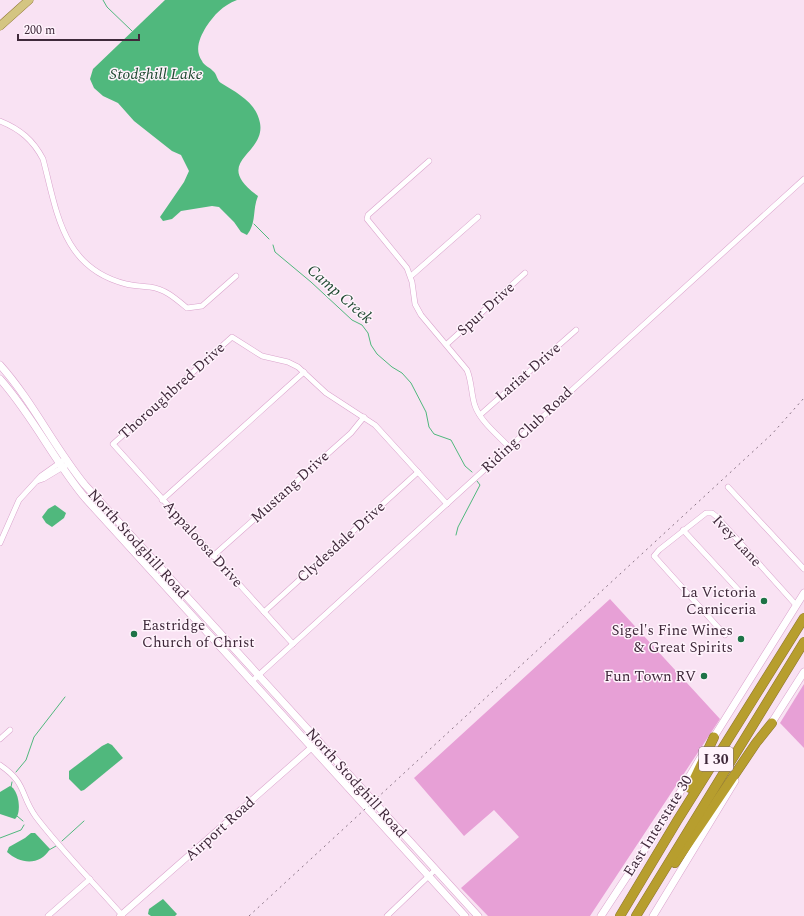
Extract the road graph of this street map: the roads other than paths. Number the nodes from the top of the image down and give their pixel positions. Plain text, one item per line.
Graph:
1 (29, 0) edge
2 (0, 26) edge
3 (0, 121) edge
4 (429, 161) dead end
5 (804, 179) edge
6 (478, 217) dead end
7 (526, 273) dead end
8 (236, 276) dead end
9 (411, 276) junction
10 (576, 330) dead end
11 (447, 344) junction
12 (0, 366) edge
13 (304, 372) junction
14 (0, 379) edge
15 (480, 415) junction
16 (364, 417) junction
17 (113, 444) joint
18 (509, 447) junction
19 (66, 461) junction
20 (60, 466) junction
21 (418, 472) junction
22 (728, 487) dead end
23 (162, 500) junction
24 (447, 504) junction
25 (683, 530) junction
26 (0, 543) edge
27 (213, 556) junction
28 (804, 570) edge
29 (804, 593) edge
30 (744, 596) dead end
31 (796, 605) junction
32 (264, 612) junction
33 (804, 618) edge
34 (725, 635) dead end
35 (804, 642) edge
36 (293, 644) junction
37 (804, 672) edge
38 (258, 676) junction
39 (251, 682) junction
40 (772, 723) junction
41 (10, 730) dead end
42 (714, 737) junction
43 (0, 739) edge
44 (319, 741) junction
45 (312, 747) junction
46 (0, 765) edge
47 (436, 870) junction
48 (429, 876) junction
49 (90, 879) junction
50 (630, 900) junction
51 (121, 915) edge
52 (48, 916) edge
53 (387, 916) edge
54 (465, 916) edge
55 (478, 916) edge
56 (601, 916) edge
57 (620, 916) edge
58 (637, 916) edge
59 (653, 916) edge

1 - 2 main road
3 - 8 street
4 - 9 street
5 - 18 street, Riding Club Road
6 - 9 street
7 - 11 street, Spur Drive
9 - 11 street
10 - 15 street, Lariat Drive
11 - 15 street
12 - 19 main road, North Stodghill Road
13 - 16 street
13 - 17 street, Thoroughbred Drive
13 - 23 street
14 - 20 main road, North Stodghill Road
15 - 18 street
16 - 21 street
16 - 27 street, Mustang Drive
17 - 23 street, Appaloosa Drive
18 - 24 street, Riding Club Road
19 - 20 street
19 - 38 main road, North Stodghill Road
20 - 26 street
20 - 39 main road, North Stodghill Road
21 - 24 street
21 - 32 street, Clydesdale Drive
22 - 28 street
23 - 27 street, Appaloosa Drive
24 - 36 street, Riding Club Road
25 - 30 street
25 - 31 street, Ivey Lane
25 - 34 street, Ivey Lane
27 - 32 street, Appaloosa Drive
29 - 31 main road, East Interstate 30
31 - 42 main road, East Interstate 30
32 - 36 street, Appaloosa Drive
33 - 50 highway, I 30
35 - 58 highway, I 30
36 - 38 street, Riding Club Road
37 - 40 main road
38 - 39 street, Riding Club Road
38 - 44 main road, North Stodghill Road
39 - 45 main road, North Stodghill Road
40 - 58 highway
40 - 59 main road
41 - 43 street
42 - 50 highway
42 - 56 main road, East Interstate 30
44 - 45 street, Airport Road
44 - 47 main road, North Stodghill Road
45 - 48 main road, North Stodghill Road
45 - 51 street, Airport Road
46 - 49 street
47 - 48 street
47 - 55 main road, North Stodghill Road
48 - 53 street
48 - 54 main road, North Stodghill Road
49 - 51 street
49 - 52 street
50 - 57 highway, I 30

